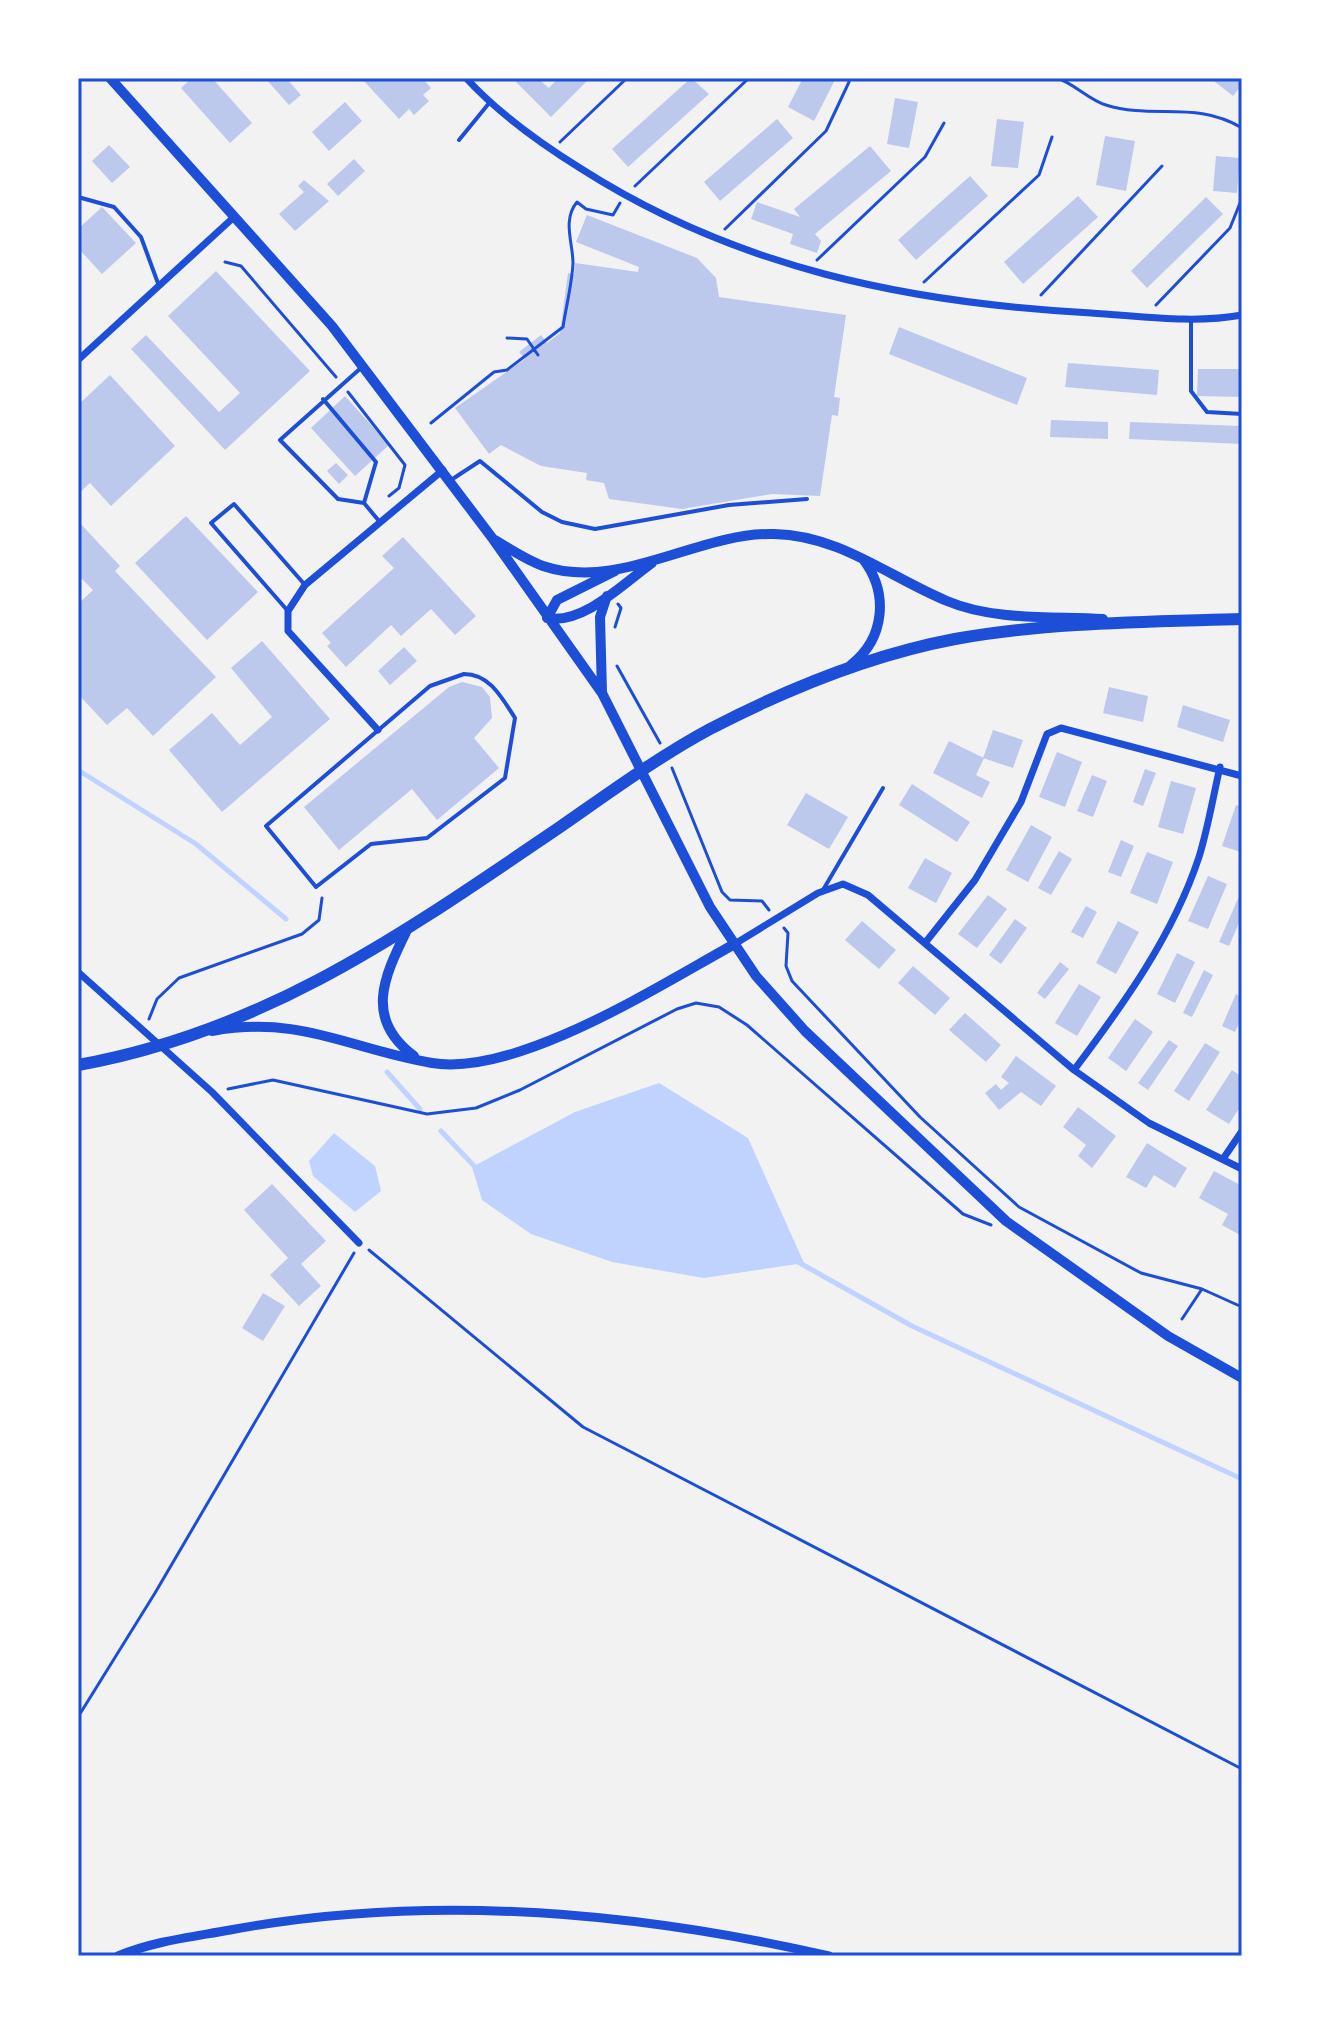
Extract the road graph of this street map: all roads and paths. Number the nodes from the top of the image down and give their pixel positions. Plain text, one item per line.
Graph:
1 (110, 78) edge
2 (466, 78) edge
3 (627, 78) edge
4 (749, 78) edge
5 (1057, 78) edge
6 (849, 82) dead end
7 (490, 102) junction
8 (944, 123) dead end
9 (1242, 128) edge
10 (1052, 137) dead end
11 (459, 140) dead end
12 (551, 150) junction
13 (1162, 166) dead end
14 (624, 196) junction
15 (78, 197) edge
16 (1242, 198) edge
17 (234, 217) junction
18 (713, 240) junction
19 (806, 271) junction
20 (159, 286) junction
21 (912, 292) junction
22 (1027, 310) junction
23 (1242, 315) edge
24 (1145, 316) junction
25 (1191, 319) junction
26 (507, 338) dead end
27 (534, 349) junction
28 (538, 355) dead end
29 (78, 360) edge
30 (364, 365) junction
31 (323, 399) junction
32 (1242, 414) edge
33 (431, 423) dead end
34 (443, 470) junction
35 (451, 480) junction
36 (807, 499) dead end
37 (364, 503) junction
38 (379, 521) junction
39 (493, 539) junction
40 (861, 558) junction
41 (656, 560) junction
42 (623, 567) junction
43 (305, 585) junction
44 (607, 596) junction
45 (288, 611) junction
46 (547, 618) junction
47 (1242, 619) edge
48 (1158, 622) junction
49 (844, 670) junction
50 (602, 693) junction
51 (378, 730) junction
52 (1220, 767) junction
53 (1242, 776) edge
54 (883, 788) dead end
55 (316, 887) junction
56 (822, 892) junction
57 (406, 932) junction
58 (788, 933) dead end
59 (925, 943) junction
60 (733, 945) junction
61 (78, 972) edge
62 (145, 1030) junction
63 (202, 1034) junction
64 (423, 1061) junction
65 (78, 1065) edge
66 (1074, 1070) junction
67 (212, 1092) junction
68 (1242, 1131) edge
69 (1223, 1159) junction
70 (1242, 1169) edge
71 (1019, 1207) junction
72 (1006, 1221) junction
73 (359, 1243) junction
74 (1202, 1289) junction
75 (1242, 1307) edge
76 (1182, 1319) dead end
77 (1242, 1378) edge
78 (78, 1717) edge
79 (1242, 1769) edge
80 (118, 1956) edge
81 (829, 1956) edge

1 - 17 main road
2 - 7 street
3 - 12 path
4 - 14 path
5 - 9 path
6 - 18 path
7 - 11 lane
7 - 12 street
8 - 19 path
10 - 21 path
12 - 14 street
13 - 22 path
14 - 18 street
14 - 27 path
15 - 20 lane
16 - 24 path
17 - 20 street
17 - 30 main road
18 - 19 street
19 - 21 street
20 - 29 street
21 - 22 street
22 - 24 street
23 - 25 street
24 - 25 street
25 - 32 lane
26 - 27 path
27 - 28 path
27 - 33 path
30 - 31 lane
30 - 34 main road
31 - 37 lane
31 - 37 lane
34 - 35 main road
34 - 38 street
35 - 36 lane
35 - 39 main road
37 - 38 lane
38 - 43 street
39 - 42 main road
39 - 46 main road
40 - 41 main road
40 - 48 main road
40 - 49 main road
41 - 42 main road
41 - 44 main road
42 - 46 main road
43 - 45 street
43 - 45 lane
44 - 46 main road
44 - 50 main road
45 - 51 street
46 - 50 main road
47 - 48 main road
48 - 49 main road
49 - 57 main road
50 - 60 main road
51 - 55 lane
51 - 55 lane
52 - 53 street
52 - 59 street
52 - 66 street
54 - 56 lane
55 - 62 path
56 - 59 street
56 - 60 street
57 - 63 main road
57 - 64 main road
58 - 71 path
59 - 66 street
60 - 64 main road
60 - 72 main road
61 - 62 street
62 - 67 street
63 - 64 main road
63 - 65 main road
66 - 69 street
67 - 72 path
67 - 73 street
68 - 69 street
69 - 70 street
71 - 72 path
71 - 74 path
72 - 77 main road
73 - 78 path
73 - 79 path
74 - 75 path
74 - 76 path
80 - 81 street

